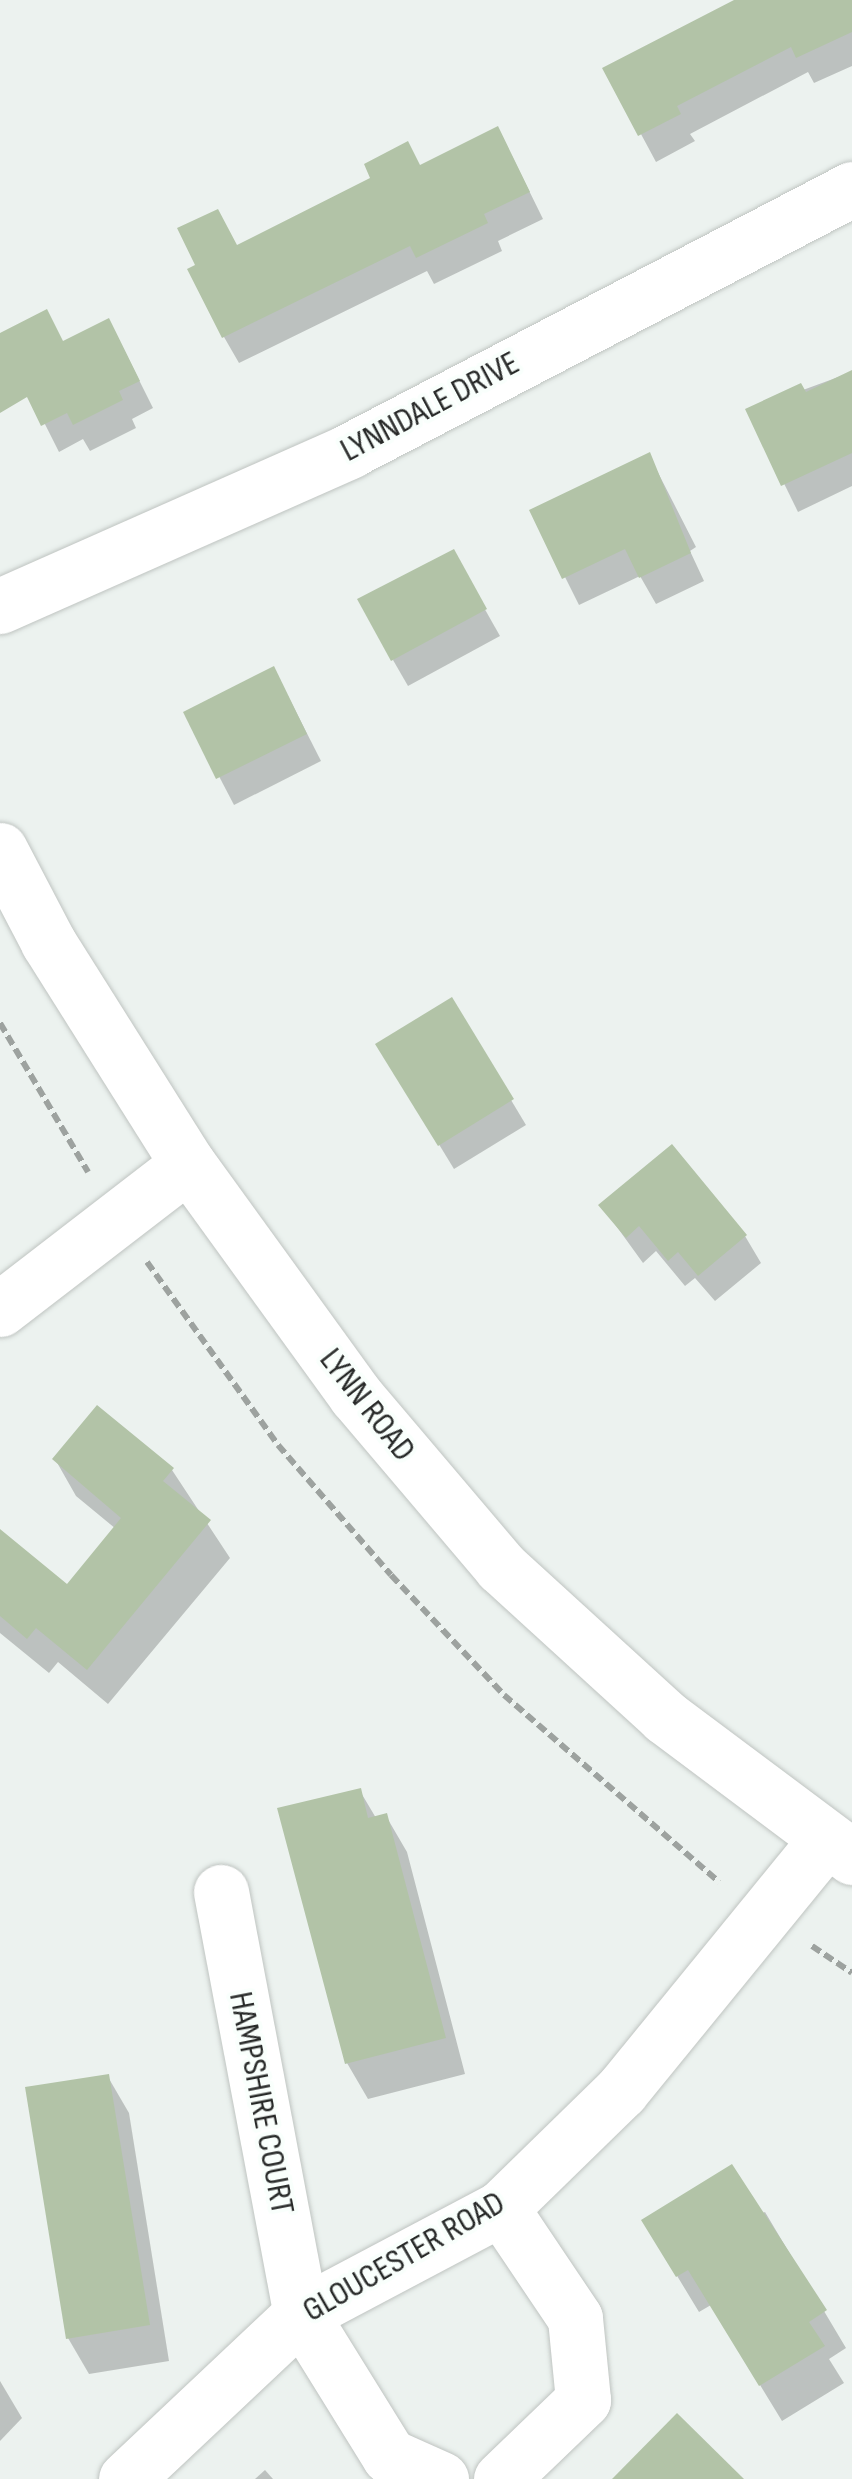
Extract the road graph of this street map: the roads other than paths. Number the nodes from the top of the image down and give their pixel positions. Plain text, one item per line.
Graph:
1 (852, 190) edge
2 (0, 606) edge
3 (0, 850) edge
4 (188, 1164) junction
5 (0, 1309) edge
6 (839, 1849) edge
7 (220, 1892) dead end
8 (502, 2208) junction
9 (301, 2314) junction
10 (126, 2479) edge
11 (442, 2479) edge
12 (500, 2479) edge

1 - 2 street, LYNNDALE DRIVE
3 - 4 street, LYNN ROAD
4 - 5 street
4 - 6 street, LYNN ROAD
6 - 8 street, GLOUCESTER ROAD
7 - 9 street, HAMPSHIRE COURT
8 - 9 street, GLOUCESTER ROAD
8 - 12 street
9 - 10 street, GLOUCESTER ROAD
9 - 11 street

